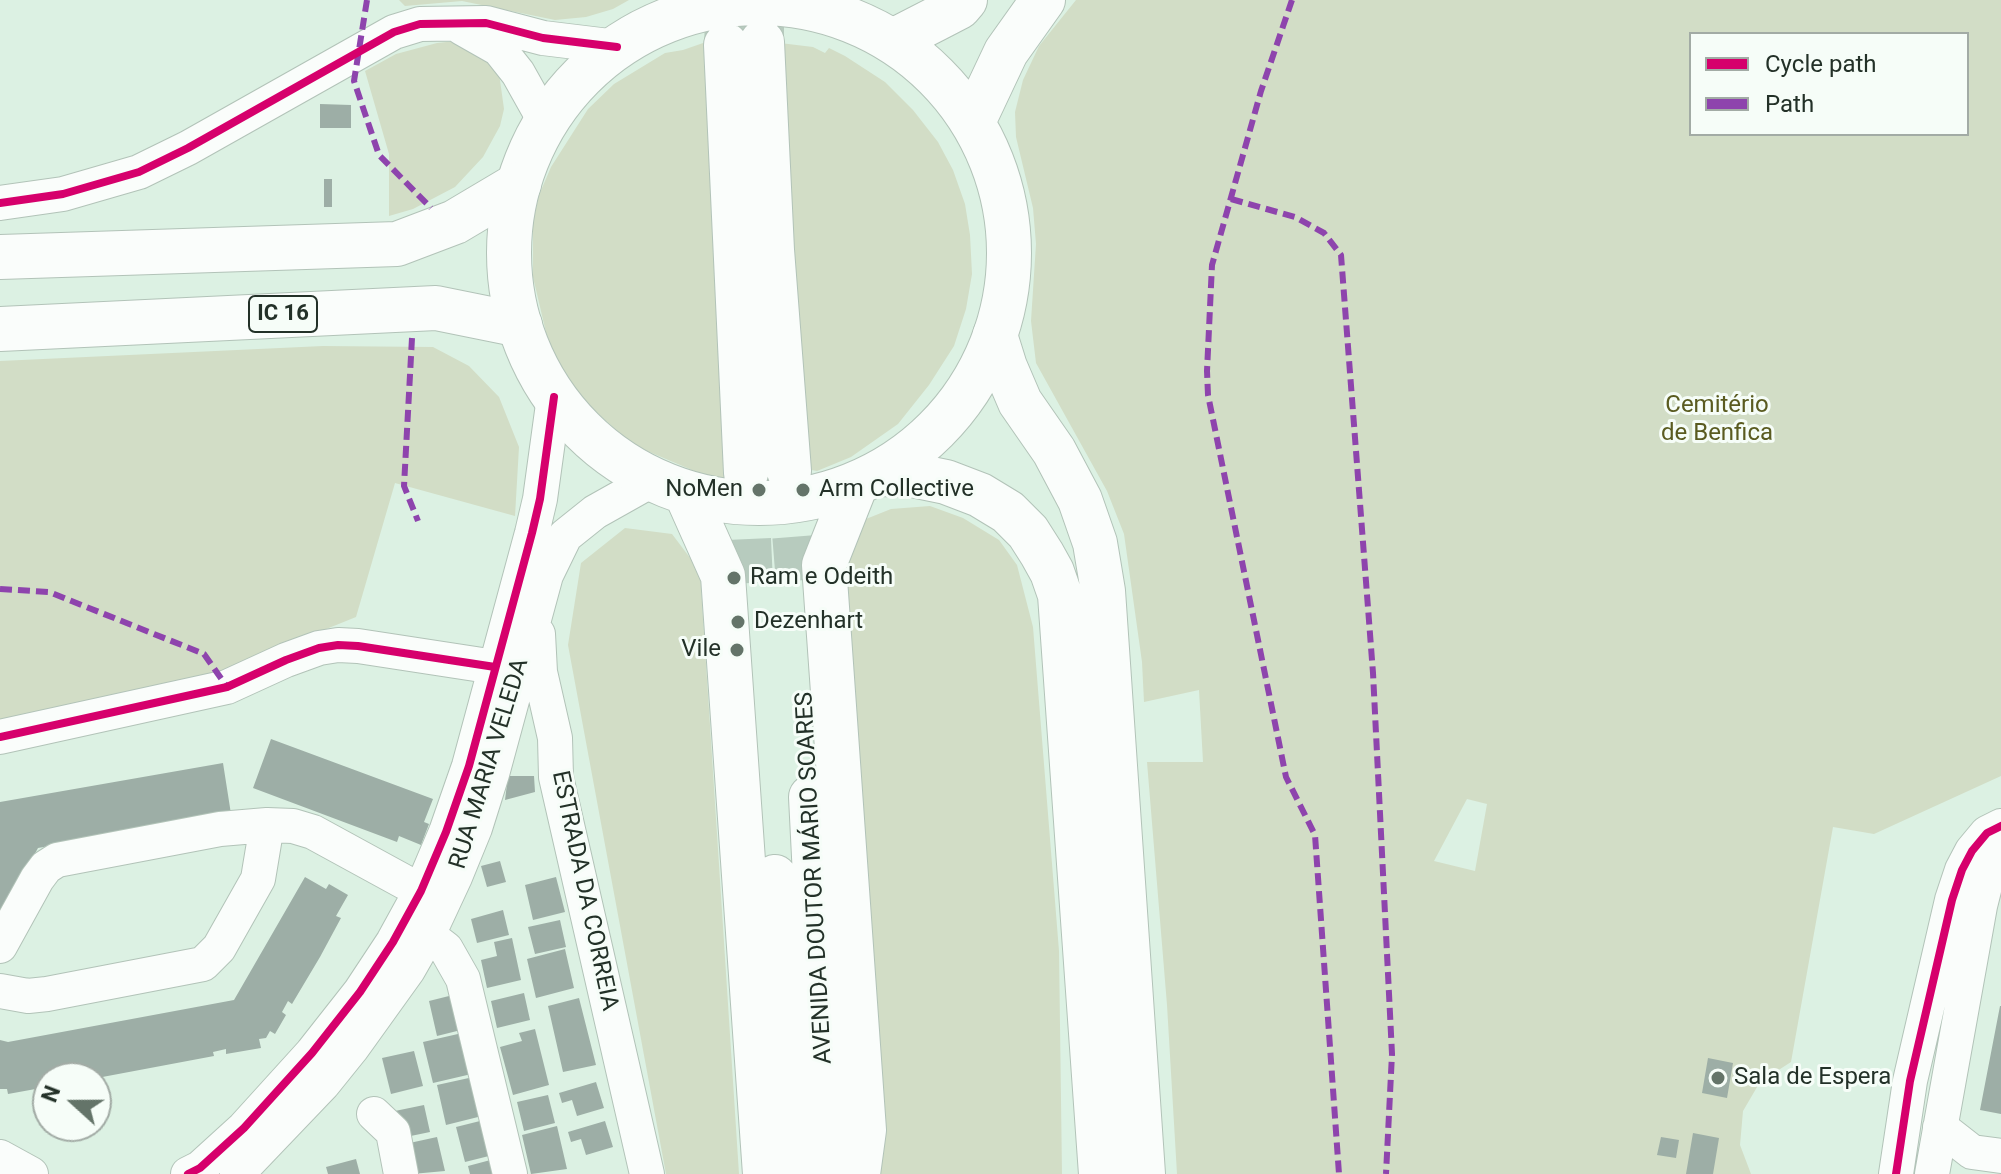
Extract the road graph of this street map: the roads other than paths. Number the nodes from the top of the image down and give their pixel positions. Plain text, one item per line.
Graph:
1 (965, 0) edge
2 (1043, 0) edge
3 (836, 8) edge
4 (668, 11) edge
5 (447, 22) junction
6 (893, 41) junction
7 (617, 47) junction
8 (973, 122) junction
9 (546, 123) junction
10 (519, 184) junction
11 (0, 203) edge
12 (0, 257) edge
13 (520, 325) junction
14 (0, 329) edge
15 (995, 335) junction
16 (554, 397) junction
17 (789, 471) tunnel mouth
18 (746, 473) tunnel mouth
19 (867, 479) junction
20 (669, 486) junction
21 (798, 582) tunnel mouth
22 (751, 583) tunnel mouth
23 (538, 605) junction
24 (495, 667) junction
25 (0, 737) edge
26 (492, 774) junction
27 (556, 777) junction
28 (267, 825) junction
29 (2001, 826) edge
30 (2001, 855) edge
31 (421, 891) junction
32 (428, 935) junction
33 (0, 946) edge
34 (0, 991) edge
35 (1092, 1074) junction
36 (1136, 1082) junction
37 (374, 1114) dead end
38 (1940, 1127) junction
39 (258, 1150) edge
40 (2001, 1156) edge
41 (0, 1157) edge
42 (31, 1174) edge
43 (188, 1174) edge
44 (237, 1174) edge
45 (401, 1174) edge
46 (510, 1174) edge
47 (647, 1174) edge
48 (765, 1174) edge
49 (793, 1174) edge
50 (830, 1174) edge
51 (858, 1174) edge
52 (1084, 1174) edge
53 (1101, 1174) edge
54 (1143, 1174) edge
55 (1154, 1174) edge
56 (1896, 1174) edge
57 (1932, 1174) edge

1 - 6 main road
2 - 8 main road
3 - 4 main road
3 - 6 main road
4 - 7 main road
5 - 7 street
5 - 9 street
5 - 11 street
6 - 8 main road
7 - 9 main road
8 - 15 main road
9 - 10 main road
10 - 12 main road
10 - 13 main road
13 - 14 main road, IC 16
13 - 16 main road
15 - 19 main road
15 - 36 main road
16 - 20 main road
16 - 24 street, RUA MARIA VELEDA
17 - 18 main road
19 - 20 main road
19 - 35 main road
19 - 51 main road
20 - 23 street, RUA MARIA VELEDA
20 - 48 main road
21 - 50 main road, AVENIDA DOUTOR MÁRIO SOARES
22 - 49 main road, AVENIDA DOUTOR MÁRIO SOARES
23 - 26 street, RUA MARIA VELEDA
23 - 27 street, ESTRADA DA CORREIA
24 - 25 street
24 - 31 street, RUA MARIA VELEDA
26 - 27 street
26 - 32 street, RUA MARIA VELEDA
27 - 47 street, ESTRADA DA CORREIA
28 - 31 street
28 - 33 street
28 - 34 street
29 - 56 street
30 - 38 street
31 - 39 street, RUA MARIA VELEDA
32 - 39 street, RUA MARIA VELEDA
32 - 46 street
35 - 52 main road
35 - 53 main road
36 - 54 main road
36 - 55 main road
37 - 45 street
38 - 40 street
38 - 57 street
39 - 43 street, RUA MARIA VELEDA
39 - 44 street, RUA MARIA VELEDA
41 - 42 street

